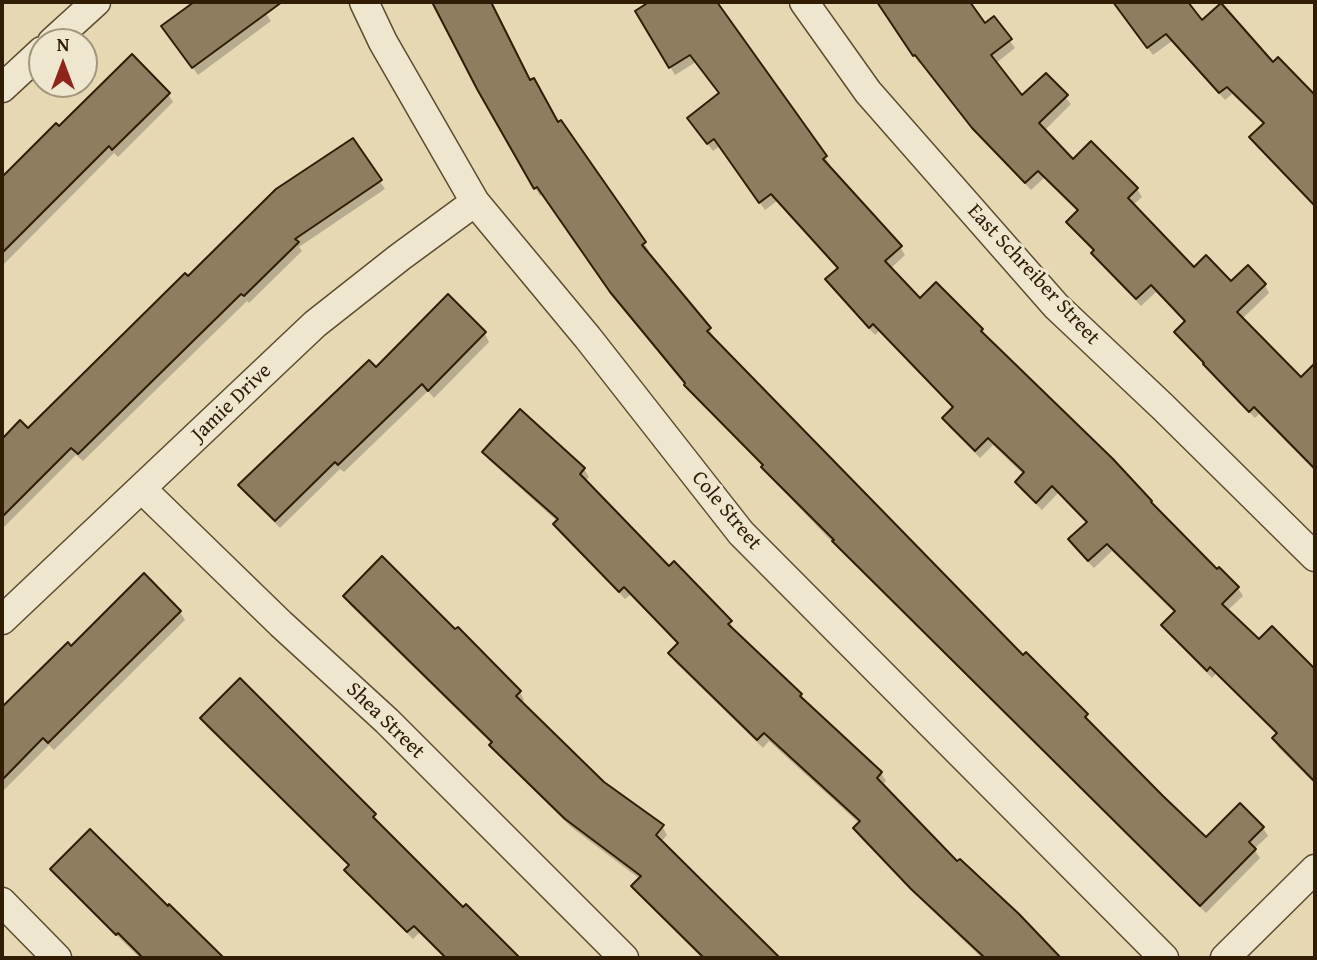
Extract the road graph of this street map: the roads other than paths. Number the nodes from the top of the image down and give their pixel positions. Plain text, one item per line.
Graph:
1 (96, 2) edge
2 (364, 2) edge
3 (804, 2) edge
4 (67, 28) edge
5 (28, 64) edge
6 (2, 88) edge
7 (475, 202) junction
8 (142, 489) junction
9 (1315, 557) edge
10 (2, 620) edge
11 (1315, 869) edge
12 (2, 902) edge
13 (57, 958) edge
14 (624, 958) edge
15 (1164, 958) edge
16 (1225, 958) edge

1 - 4 street
2 - 7 street, Cole Street
3 - 9 street, East Schreiber Street
5 - 6 street
7 - 8 street, Jamie Drive
7 - 15 street, Cole Street
8 - 10 street, Jamie Drive
8 - 14 street, Shea Street
11 - 16 street
12 - 13 street

